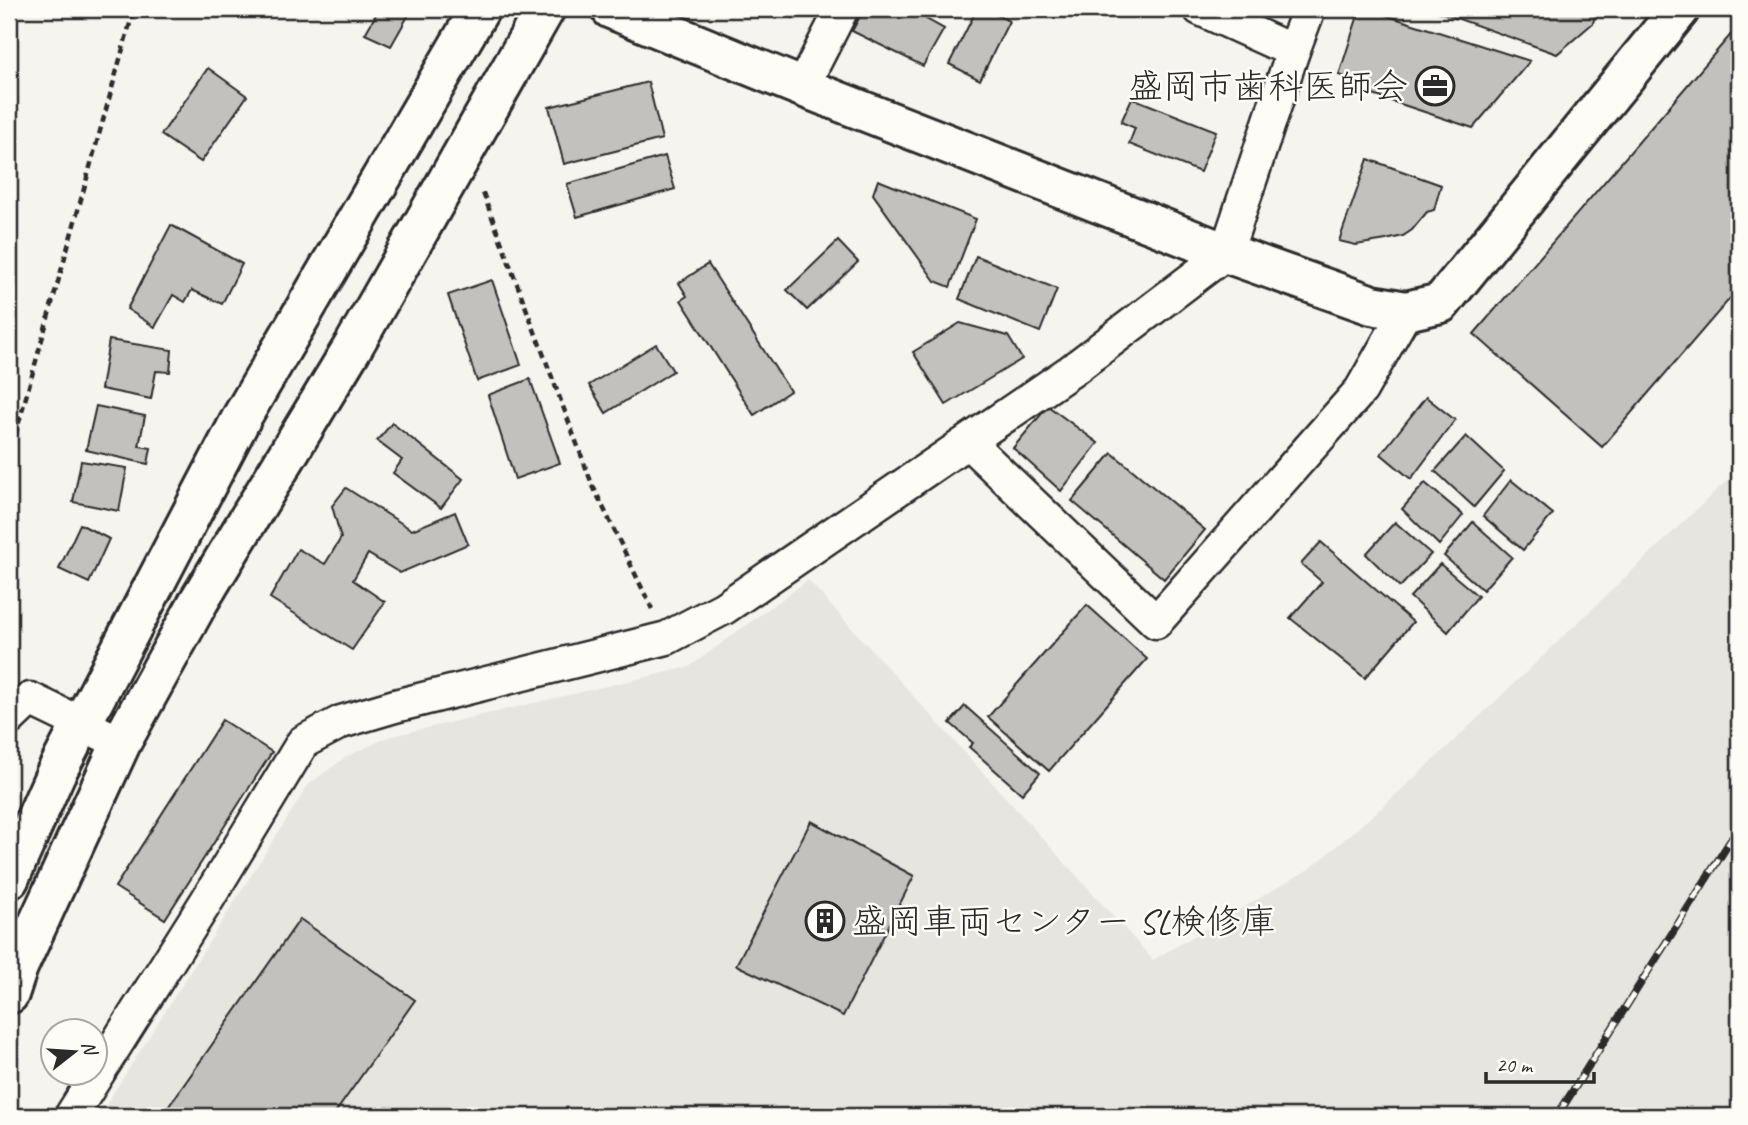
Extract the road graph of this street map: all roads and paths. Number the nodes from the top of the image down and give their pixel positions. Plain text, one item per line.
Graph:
1 (134, 9) edge
2 (480, 9) edge
3 (545, 9) edge
4 (611, 9) edge
5 (842, 9) edge
6 (1200, 9) edge
7 (1309, 9) edge
8 (1680, 9) edge
9 (1293, 51) junction
10 (802, 87) junction
11 (481, 188) dead end
12 (1226, 253) junction
13 (1406, 311) junction
14 (968, 442) junction
15 (9, 458) edge
16 (667, 638) junction
17 (9, 719) edge
18 (81, 724) junction
19 (121, 743) junction
20 (9, 879) edge
21 (9, 994) edge
22 (71, 1116) edge

1 - 15 path
2 - 18 street
3 - 19 street
4 - 10 street
5 - 10 street
6 - 9 street
7 - 9 street
8 - 13 street
9 - 12 street
10 - 12 street
11 - 16 path
12 - 13 street
12 - 14 street
13 - 14 street
14 - 16 street
16 - 22 street
17 - 18 street
18 - 19 street
18 - 20 street
19 - 21 street

